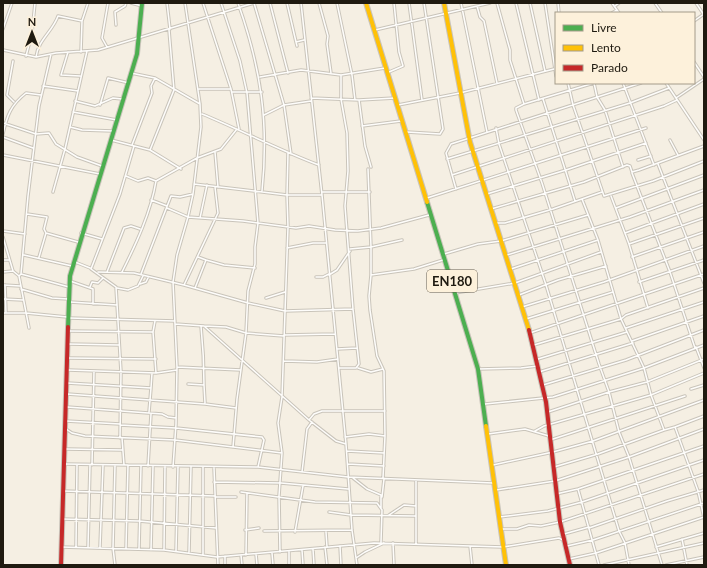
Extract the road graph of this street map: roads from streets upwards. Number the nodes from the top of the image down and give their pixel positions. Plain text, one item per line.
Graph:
1 (12, 3) edge
2 (35, 3) edge
3 (88, 3) edge
4 (108, 3) edge
5 (126, 3) edge
6 (131, 3) edge
7 (167, 3) edge
8 (185, 3) edge
9 (204, 3) edge
10 (221, 3) edge
11 (238, 3) edge
12 (254, 3) edge
13 (270, 3) edge
14 (287, 3) edge
15 (301, 3) edge
16 (319, 3) edge
17 (337, 3) edge
18 (366, 3) edge
19 (394, 3) edge
20 (408, 3) edge
21 (424, 3) edge
22 (444, 3) edge
23 (461, 3) edge
24 (490, 3) edge
25 (497, 3) edge
26 (516, 3) edge
27 (530, 3) edge
28 (545, 3) edge
29 (612, 3) edge
30 (620, 3) edge
31 (655, 3) edge
32 (696, 3) edge
33 (142, 4) edge
34 (479, 5) edge
35 (614, 6) junction
36 (239, 8) junction
37 (462, 10) junction
38 (617, 10) joint
39 (614, 12) edge
40 (661, 12) edge
41 (224, 13) junction
42 (446, 14) junction
43 (704, 15) edge
44 (209, 17) junction
45 (426, 18) junction
46 (695, 20) edge
47 (82, 21) junction
48 (411, 22) junction
49 (4, 24) edge
50 (188, 24) junction
51 (116, 25) dead end
52 (397, 25) junction
53 (3, 29) edge
54 (170, 30) junction
55 (374, 30) junction
56 (139, 38) junction
57 (304, 40) junction
58 (296, 42) junction
59 (297, 46) dead end
60 (107, 47) junction
61 (3, 50) edge
62 (87, 51) junction
63 (68, 52) junction
64 (81, 52) junction
65 (51, 54) junction
66 (26, 56) junction
67 (36, 57) junction
68 (13, 61) dead end
69 (695, 64) edge
70 (386, 68) junction
71 (554, 69) junction
72 (308, 70) junction
73 (545, 72) junction
74 (555, 72) edge
75 (131, 73) junction
76 (288, 73) junction
77 (387, 73) junction
78 (331, 74) junction
79 (276, 75) junction
80 (341, 75) junction
81 (352, 75) junction
82 (534, 75) junction
83 (80, 76) junction
84 (260, 77) junction
85 (155, 78) junction
86 (515, 78) junction
87 (704, 78) edge
88 (497, 82) junction
89 (129, 83) junction
90 (568, 84) edge
91 (591, 84) edge
92 (594, 84) edge
93 (623, 84) edge
94 (638, 84) edge
95 (667, 84) edge
96 (43, 86) junction
97 (478, 88) junction
98 (625, 88) junction
99 (669, 88) junction
100 (198, 89) junction
101 (231, 89) junction
102 (174, 90) junction
103 (78, 91) junction
104 (569, 91) junction
105 (232, 92) junction
106 (262, 92) junction
107 (460, 92) junction
108 (247, 93) junction
109 (41, 95) junction
110 (439, 97) junction
111 (597, 97) junction
112 (311, 98) junction
113 (395, 98) junction
114 (124, 99) junction
115 (341, 99) junction
116 (543, 99) junction
117 (676, 99) junction
118 (355, 100) junction
119 (359, 100) junction
120 (422, 100) junction
121 (539, 100) junction
122 (75, 101) junction
123 (312, 101) junction
124 (14, 102) junction
125 (630, 103) junction
126 (200, 104) junction
127 (524, 104) junction
128 (100, 105) junction
129 (284, 105) junction
130 (397, 105) junction
131 (573, 105) junction
132 (605, 110) junction
133 (73, 112) junction
134 (548, 112) junction
135 (201, 113) junction
136 (264, 115) junction
137 (634, 115) junction
138 (578, 118) junction
139 (117, 120) junction
140 (402, 121) junction
141 (520, 121) junction
142 (4, 123) edge
143 (609, 124) junction
144 (362, 126) junction
145 (552, 126) junction
146 (70, 127) junction
147 (496, 128) junction
148 (646, 128) dead end
149 (238, 129) junction
150 (640, 130) junction
151 (114, 131) junction
152 (405, 132) junction
153 (487, 132) junction
154 (583, 133) junction
155 (3, 134) edge
156 (36, 134) junction
157 (249, 134) junction
158 (525, 135) junction
159 (3, 137) edge
160 (469, 138) junction
161 (613, 138) junction
162 (111, 140) junction
163 (670, 140) dead end
164 (704, 140) edge
165 (264, 141) junction
166 (556, 141) junction
167 (646, 143) junction
168 (499, 144) junction
169 (133, 146) junction
170 (704, 146) edge
171 (587, 147) junction
172 (34, 148) junction
173 (65, 149) junction
174 (150, 150) junction
175 (529, 150) junction
176 (215, 152) junction
177 (473, 152) junction
178 (288, 153) junction
179 (618, 153) junction
180 (292, 154) junction
181 (3, 155) edge
182 (561, 155) junction
183 (678, 155) junction
184 (651, 156) junction
185 (197, 158) junction
186 (504, 158) junction
187 (447, 159) junction
188 (638, 160) dead end
189 (592, 161) junction
190 (704, 161) edge
191 (32, 162) junction
192 (535, 163) junction
193 (658, 164) junction
194 (319, 165) junction
195 (654, 165) junction
196 (103, 166) junction
197 (478, 166) junction
198 (60, 167) junction
199 (371, 167) dead end
200 (623, 167) junction
201 (181, 169) junction
202 (368, 169) dead end
203 (566, 170) junction
204 (509, 172) junction
205 (632, 172) junction
206 (100, 174) junction
207 (452, 175) junction
208 (704, 175) edge
209 (126, 176) junction
210 (597, 177) junction
211 (664, 177) junction
212 (541, 178) junction
213 (483, 180) junction
214 (156, 181) junction
215 (194, 184) junction
216 (207, 185) junction
217 (571, 185) junction
218 (514, 186) junction
219 (637, 186) junction
220 (216, 187) junction
221 (456, 189) junction
222 (668, 189) junction
223 (704, 190) edge
224 (255, 191) junction
225 (53, 192) dead end
226 (262, 192) junction
227 (370, 192) junction
228 (545, 192) junction
229 (602, 192) junction
230 (193, 194) junction
231 (322, 194) junction
232 (346, 194) junction
233 (487, 194) junction
234 (287, 195) junction
235 (610, 196) junction
236 (582, 198) junction
237 (426, 199) junction
238 (642, 199) junction
239 (151, 200) junction
240 (518, 200) junction
241 (576, 201) junction
242 (673, 202) junction
243 (704, 204) edge
244 (167, 207) junction
245 (491, 208) junction
246 (615, 208) junction
247 (550, 210) junction
248 (646, 211) junction
249 (27, 214) junction
250 (431, 214) junction
251 (677, 214) junction
252 (588, 215) junction
253 (188, 217) junction
254 (524, 217) junction
255 (200, 218) junction
256 (704, 218) edge
257 (216, 219) junction
258 (619, 220) junction
259 (258, 223) junction
260 (651, 223) junction
261 (496, 224) junction
262 (555, 224) junction
263 (681, 226) junction
264 (288, 227) junction
265 (594, 228) junction
266 (141, 229) junction
267 (326, 229) junction
268 (348, 230) junction
269 (371, 230) junction
270 (3, 231) edge
271 (529, 232) junction
272 (704, 232) edge
273 (46, 233) junction
274 (81, 233) junction
275 (624, 233) junction
276 (25, 234) junction
277 (655, 235) junction
278 (3, 237) edge
279 (687, 238) junction
280 (102, 239) junction
281 (402, 240) dead end
282 (560, 240) junction
283 (598, 240) junction
284 (501, 241) junction
285 (78, 242) junction
286 (326, 243) junction
287 (628, 244) junction
288 (4, 245) edge
289 (704, 246) edge
290 (371, 247) junction
291 (660, 247) junction
292 (287, 248) junction
293 (534, 248) junction
294 (350, 250) junction
295 (692, 250) junction
296 (564, 252) junction
297 (602, 252) junction
298 (443, 254) junction
299 (24, 255) junction
300 (506, 255) junction
301 (38, 257) junction
302 (198, 257) junction
303 (632, 257) junction
304 (665, 259) junction
305 (3, 260) edge
306 (10, 260) junction
307 (206, 260) junction
308 (445, 260) junction
309 (704, 260) edge
310 (538, 261) junction
311 (697, 263) junction
312 (72, 264) junction
313 (568, 264) junction
314 (606, 266) junction
315 (254, 268) junction
316 (91, 269) junction
317 (510, 269) junction
318 (635, 270) junction
319 (13, 271) junction
320 (3, 272) edge
321 (98, 272) junction
322 (107, 272) junction
323 (122, 272) junction
324 (670, 272) junction
325 (542, 273) junction
326 (329, 274) junction
327 (704, 274) edge
328 (20, 275) junction
329 (142, 275) junction
330 (371, 275) junction
331 (701, 275) junction
332 (572, 276) junction
333 (316, 277) dead end
334 (103, 278) junction
335 (148, 278) junction
336 (610, 279) junction
337 (69, 281) junction
338 (174, 282) junction
339 (639, 282) junction
340 (515, 283) junction
341 (704, 283) edge
342 (140, 284) junction
343 (674, 284) junction
344 (4, 285) edge
345 (184, 285) junction
346 (546, 285) junction
347 (20, 286) junction
348 (69, 287) junction
349 (90, 287) junction
350 (116, 288) junction
351 (195, 288) junction
352 (704, 288) edge
353 (21, 289) junction
354 (576, 290) junction
355 (285, 292) junction
356 (614, 292) junction
357 (456, 293) junction
358 (644, 294) junction
359 (519, 295) junction
360 (266, 298) dead end
361 (550, 298) junction
362 (678, 298) junction
363 (4, 299) edge
364 (23, 300) junction
365 (68, 301) junction
366 (580, 302) junction
367 (704, 302) edge
368 (248, 303) junction
369 (93, 304) junction
370 (617, 304) junction
371 (117, 306) junction
372 (522, 307) junction
373 (648, 308) junction
374 (353, 309) junction
375 (333, 310) junction
376 (554, 310) junction
377 (683, 310) junction
378 (285, 311) junction
379 (4, 313) edge
380 (26, 313) junction
381 (584, 315) junction
382 (704, 316) edge
383 (68, 318) junction
384 (118, 319) junction
385 (526, 319) junction
386 (621, 319) junction
387 (155, 321) junction
388 (175, 321) junction
389 (687, 322) junction
390 (557, 323) junction
391 (175, 324) junction
392 (203, 326) junction
393 (29, 328) dead end
394 (588, 328) junction
395 (626, 328) junction
396 (704, 330) edge
397 (67, 331) junction
398 (119, 332) junction
399 (153, 332) junction
400 (628, 332) junction
401 (246, 333) junction
402 (530, 333) junction
403 (336, 334) junction
404 (691, 335) junction
405 (284, 336) junction
406 (562, 337) junction
407 (592, 342) junction
408 (632, 342) junction
409 (66, 344) junction
410 (119, 345) junction
411 (534, 345) junction
412 (704, 345) edge
413 (357, 348) junction
414 (696, 348) junction
415 (337, 349) junction
416 (566, 351) junction
417 (596, 354) junction
418 (638, 355) junction
419 (66, 358) junction
420 (120, 358) junction
421 (156, 359) junction
422 (338, 359) junction
423 (704, 359) edge
424 (537, 360) junction
425 (700, 360) junction
426 (284, 361) junction
427 (243, 362) junction
428 (569, 364) junction
429 (538, 366) junction
430 (600, 367) junction
431 (177, 368) junction
432 (204, 368) junction
433 (339, 368) junction
434 (357, 368) junction
435 (644, 368) junction
436 (704, 368) edge
437 (383, 369) junction
438 (478, 369) junction
439 (66, 370) junction
440 (241, 370) junction
441 (94, 371) junction
442 (121, 372) junction
443 (540, 372) junction
444 (152, 373) junction
445 (156, 373) junction
446 (704, 373) edge
447 (573, 377) junction
448 (605, 380) junction
449 (647, 382) junction
450 (65, 383) junction
451 (94, 384) junction
452 (188, 384) dead end
453 (120, 385) junction
454 (204, 385) junction
455 (704, 385) edge
456 (542, 386) junction
457 (151, 388) junction
458 (577, 389) junction
459 (691, 389) dead end
460 (609, 392) junction
461 (65, 394) junction
462 (650, 395) junction
463 (685, 396) dead end
464 (95, 397) junction
465 (282, 397) junction
466 (120, 398) junction
467 (545, 399) junction
468 (150, 400) junction
469 (704, 400) edge
470 (176, 402) junction
471 (581, 402) junction
472 (205, 404) junction
473 (485, 404) junction
474 (613, 406) junction
475 (655, 406) junction
476 (65, 407) junction
477 (236, 408) junction
478 (94, 410) junction
479 (343, 410) junction
480 (385, 411) junction
481 (120, 412) junction
482 (546, 412) junction
483 (150, 413) junction
484 (585, 415) junction
485 (704, 416) edge
486 (176, 418) junction
487 (658, 418) junction
488 (616, 419) junction
489 (65, 420) junction
490 (309, 420) junction
491 (312, 422) junction
492 (93, 423) junction
493 (120, 424) junction
494 (548, 426) junction
495 (151, 427) junction
496 (675, 427) junction
497 (64, 428) junction
498 (176, 428) junction
499 (589, 428) junction
500 (704, 429) edge
501 (664, 430) junction
502 (535, 431) junction
503 (620, 432) junction
504 (234, 433) junction
505 (488, 434) junction
506 (93, 436) junction
507 (385, 436) junction
508 (345, 437) junction
509 (121, 438) junction
510 (550, 438) junction
511 (680, 439) junction
512 (150, 440) junction
513 (175, 440) junction
514 (593, 441) junction
515 (346, 444) junction
516 (624, 445) junction
517 (233, 446) junction
518 (704, 446) edge
519 (64, 448) junction
520 (92, 449) junction
521 (122, 450) junction
522 (262, 450) junction
523 (347, 451) junction
524 (552, 452) junction
525 (685, 452) junction
526 (282, 453) junction
527 (384, 454) junction
528 (598, 454) junction
529 (629, 457) junction
530 (704, 460) edge
531 (64, 464) junction
532 (78, 464) junction
533 (348, 464) junction
534 (91, 465) junction
535 (102, 465) junction
536 (115, 465) junction
537 (124, 465) junction
538 (493, 465) junction
539 (689, 465) junction
540 (128, 466) junction
541 (140, 466) junction
542 (148, 466) junction
543 (153, 466) junction
544 (166, 466) junction
545 (384, 466) junction
546 (601, 466) junction
547 (173, 467) junction
548 (178, 467) junction
549 (190, 467) junction
550 (203, 467) junction
551 (258, 467) junction
552 (553, 467) junction
553 (214, 468) junction
554 (282, 470) junction
555 (633, 470) junction
556 (302, 472) junction
557 (704, 474) edge
558 (348, 477) junction
559 (352, 477) junction
560 (693, 477) junction
561 (384, 478) junction
562 (605, 479) junction
563 (416, 480) junction
564 (555, 481) junction
565 (214, 482) junction
566 (281, 483) junction
567 (495, 483) junction
568 (636, 483) junction
569 (304, 486) junction
570 (349, 489) junction
571 (578, 489) junction
572 (496, 490) junction
573 (704, 490) edge
574 (63, 491) junction
575 (77, 491) junction
576 (698, 491) junction
577 (90, 492) junction
578 (102, 492) junction
579 (114, 492) junction
580 (127, 492) junction
581 (241, 492) dead end
582 (609, 492) junction
583 (140, 493) junction
584 (247, 493) junction
585 (152, 494) junction
586 (165, 494) junction
587 (556, 494) junction
588 (177, 495) junction
589 (190, 495) junction
590 (203, 495) junction
591 (215, 496) junction
592 (279, 496) junction
593 (640, 496) junction
594 (236, 497) dead end
595 (382, 499) junction
596 (301, 500) junction
597 (350, 501) junction
598 (582, 502) junction
599 (704, 503) edge
600 (701, 504) junction
601 (612, 505) junction
602 (416, 506) dead end
603 (381, 508) junction
604 (559, 508) junction
605 (644, 509) junction
606 (329, 512) dead end
607 (585, 514) junction
608 (351, 515) junction
609 (382, 515) junction
610 (388, 515) junction
611 (415, 516) dead end
612 (499, 517) junction
613 (616, 518) junction
614 (704, 518) edge
615 (62, 519) junction
616 (76, 519) junction
617 (90, 519) junction
618 (101, 520) junction
619 (114, 520) junction
620 (126, 520) junction
621 (139, 521) junction
622 (151, 522) junction
623 (560, 522) junction
624 (165, 523) junction
625 (648, 523) junction
626 (177, 524) junction
627 (190, 526) junction
628 (203, 527) junction
629 (589, 527) junction
630 (216, 528) junction
631 (259, 528) dead end
632 (501, 529) junction
633 (245, 530) junction
634 (352, 530) junction
635 (264, 531) dead end
636 (279, 531) junction
637 (620, 531) junction
638 (295, 532) junction
639 (326, 532) junction
640 (704, 533) edge
641 (562, 535) junction
642 (651, 535) junction
643 (682, 539) junction
644 (593, 540) junction
645 (381, 543) junction
646 (384, 543) junction
647 (392, 543) junction
648 (625, 543) junction
649 (416, 544) junction
650 (704, 544) edge
651 (355, 545) junction
652 (566, 545) junction
653 (340, 546) junction
654 (470, 546) junction
655 (61, 547) junction
656 (76, 547) junction
657 (88, 547) junction
658 (326, 547) junction
659 (503, 547) junction
660 (656, 547) junction
661 (100, 548) junction
662 (113, 548) junction
663 (126, 548) junction
664 (683, 548) junction
665 (139, 549) junction
666 (313, 549) junction
667 (151, 550) junction
668 (164, 550) junction
669 (302, 550) junction
670 (176, 551) junction
671 (288, 551) junction
672 (189, 552) junction
673 (280, 552) junction
674 (356, 552) junction
675 (272, 553) junction
676 (596, 553) junction
677 (658, 553) junction
678 (203, 554) junction
679 (246, 554) junction
680 (256, 554) junction
681 (361, 554) junction
682 (241, 555) junction
683 (225, 556) junction
684 (217, 557) junction
685 (704, 557) edge
686 (356, 558) junction
687 (569, 559) junction
688 (628, 560) junction
689 (686, 561) junction
690 (61, 565) edge
691 (115, 565) edge
692 (218, 565) edge
693 (225, 565) edge
694 (242, 565) edge
695 (257, 565) edge
696 (273, 565) edge
697 (289, 565) edge
698 (303, 565) edge
699 (314, 565) edge
700 (327, 565) edge
701 (341, 565) edge
702 (357, 565) edge
703 (394, 565) edge
704 (472, 565) edge
705 (506, 565) edge
706 (570, 565) edge
707 (599, 565) edge
708 (604, 565) edge
709 (629, 565) edge
710 (662, 565) edge
711 (666, 565) edge
712 (687, 565) edge

1 - 49 street
2 - 66 street
3 - 47 street
4 - 60 street
5 - 51 street
6 - 33 street
7 - 54 street
8 - 50 street
9 - 44 street
10 - 41 street
11 - 36 street
12 - 36 street
12 - 79 street
13 - 76 street
14 - 58 street
15 - 57 street
16 - 78 street
17 - 81 street
18 - 55 street, EN180
19 - 52 street
20 - 48 street
21 - 45 street
22 - 42 street
23 - 37 street
24 - 34 street
25 - 86 street
26 - 82 street
27 - 73 street
28 - 71 street
29 - 35 street
30 - 35 street
31 - 40 street
32 - 43 street
33 - 56 street
34 - 37 street
34 - 88 street
35 - 38 street
36 - 41 street
36 - 84 street
37 - 42 street
37 - 97 street
38 - 39 street
41 - 44 street
41 - 108 street
42 - 45 street
42 - 107 street
43 - 46 street
44 - 50 street
44 - 101 street
45 - 48 street
45 - 110 street
47 - 64 street
47 - 67 street
48 - 52 street
48 - 120 street
49 - 53 street
50 - 54 street
50 - 100 street
52 - 55 street
52 - 77 street
54 - 56 street
54 - 102 street
55 - 70 street, EN180
56 - 60 street
56 - 75 street
57 - 58 street
57 - 72 street
58 - 59 street
60 - 62 street
61 - 66 street
62 - 64 street
62 - 83 street
63 - 64 street
63 - 65 street
63 - 83 street
65 - 67 street
65 - 96 street
66 - 67 street
68 - 124 street
69 - 87 street
70 - 77 street, EN180
70 - 81 street
71 - 73 street
71 - 74 street
72 - 76 street
72 - 78 street
72 - 112 street
73 - 82 street
75 - 85 street
75 - 89 street
76 - 79 street
77 - 113 street, EN180
78 - 80 street
79 - 84 street
79 - 129 street
80 - 81 street
80 - 115 street
81 - 118 street
82 - 86 street
82 - 121 street
83 - 103 street
84 - 106 street
85 - 102 street
85 - 169 street
86 - 88 street
86 - 127 street
87 - 117 street
88 - 97 street
89 - 114 street
89 - 128 street
90 - 104 street
91 - 104 street
92 - 111 street
93 - 98 street
94 - 98 street
95 - 99 street
96 - 103 street
96 - 109 street
97 - 107 street
97 - 153 street
98 - 111 street
98 - 125 street
99 - 117 street
99 - 125 street
100 - 101 street
100 - 126 street
101 - 105 street
102 - 126 street
102 - 174 street
103 - 122 street
104 - 116 street
104 - 131 street
105 - 108 street
105 - 149 street
106 - 108 street
106 - 136 street
107 - 110 street
107 - 160 street
108 - 157 street
109 - 124 street
109 - 156 street
110 - 120 street
110 - 152 street
111 - 131 street
111 - 132 street
112 - 115 street
112 - 123 street
113 - 119 street
113 - 130 street, EN180
114 - 128 street
114 - 139 street
115 - 118 street
115 - 232 street
116 - 121 street
116 - 134 street
117 - 137 street
117 - 164 street
118 - 119 street
119 - 144 street
120 - 130 street
121 - 127 street
122 - 128 street
122 - 133 street
123 - 129 street
123 - 194 street
124 - 142 street
125 - 132 street
125 - 137 street
126 - 135 street
127 - 141 street
129 - 136 street
129 - 180 street
130 - 140 street, EN180
131 - 134 street
131 - 138 street
132 - 138 street
132 - 143 street
133 - 139 street
133 - 146 street
134 - 141 street
134 - 145 street
135 - 149 street
135 - 185 street
136 - 165 street
137 - 143 street
137 - 150 street
138 - 145 street
138 - 154 street
139 - 151 street
140 - 144 street
140 - 152 street, EN180
141 - 147 street
141 - 158 street
142 - 155 street
142 - 156 street
143 - 154 street
143 - 161 street
144 - 199 street
145 - 158 street
145 - 166 street
146 - 151 street
146 - 173 street
147 - 153 street
147 - 168 street
148 - 150 street
149 - 157 street
149 - 176 street
150 - 161 street
150 - 167 street
151 - 162 street
152 - 237 street, EN180
153 - 160 street
154 - 166 street
154 - 171 street
156 - 172 street
156 - 173 street
157 - 165 street
157 - 224 street
158 - 168 street
158 - 175 street
159 - 172 street
160 - 177 street
160 - 187 street
161 - 171 street
161 - 179 street
162 - 169 street
162 - 196 street
163 - 183 street
165 - 178 street
165 - 226 street
166 - 175 street
166 - 182 street
167 - 179 street
167 - 184 street
168 - 177 street
168 - 186 street
169 - 174 street
169 - 209 street
170 - 183 street
171 - 182 street
171 - 189 street
172 - 191 street
173 - 196 street
173 - 198 street
174 - 201 street
175 - 186 street
175 - 192 street
176 - 185 street
176 - 220 street
177 - 187 street
177 - 197 street
178 - 180 street
178 - 234 street
179 - 189 street
179 - 200 street
180 - 194 street
181 - 191 street
182 - 192 street
182 - 203 street
183 - 193 street
184 - 188 street
184 - 195 street
185 - 201 street
185 - 215 street
186 - 197 street
186 - 204 street
187 - 207 street
189 - 203 street
189 - 210 street
190 - 211 street
191 - 198 street
191 - 249 street
192 - 204 street
192 - 212 street
193 - 195 street
193 - 211 street
194 - 231 street
195 - 205 street
196 - 206 street
197 - 207 street
197 - 213 street
198 - 206 street
198 - 225 street
200 - 205 street
200 - 210 street
201 - 214 street
202 - 227 street
203 - 212 street
203 - 217 street
204 - 213 street
204 - 218 street
205 - 219 street
206 - 274 street
207 - 221 street
208 - 222 street
209 - 214 street
209 - 280 street
210 - 217 street
210 - 229 street
211 - 219 street
211 - 222 street
212 - 218 street
212 - 228 street
213 - 221 street
213 - 233 street
214 - 239 street
215 - 216 street
215 - 230 street
216 - 220 street
216 - 255 street
217 - 228 street
217 - 241 street
218 - 233 street
218 - 240 street
219 - 235 street
219 - 238 street
220 - 224 street
220 - 257 street
221 - 237 street
222 - 238 street
222 - 242 street
223 - 242 street
224 - 226 street
224 - 259 street
226 - 234 street
227 - 232 street
227 - 269 street
228 - 240 street
228 - 247 street
229 - 235 street
229 - 236 street
230 - 244 street
230 - 253 street
231 - 232 street
231 - 234 street
231 - 267 street
232 - 268 street
233 - 245 street
234 - 264 street
235 - 246 street
236 - 241 street
236 - 252 street
237 - 250 street, EN180
238 - 246 street
238 - 248 street
239 - 244 street
239 - 266 street
240 - 245 street
240 - 254 street
241 - 247 street
242 - 248 street
242 - 251 street
243 - 251 street
244 - 253 street
244 - 329 street
245 - 261 street
246 - 258 street
247 - 254 street
247 - 262 street
248 - 258 street
248 - 260 street
249 - 273 street
249 - 276 street
250 - 269 street
250 - 298 street, EN180
251 - 260 street
251 - 263 street
252 - 262 street
252 - 265 street
253 - 255 street
253 - 338 street
254 - 261 street
254 - 271 street
255 - 257 street
256 - 263 street
257 - 259 street
257 - 302 street
258 - 265 street
258 - 275 street
259 - 264 street
259 - 315 street
260 - 275 street
260 - 277 street
261 - 284 street
262 - 271 street
262 - 282 street
263 - 277 street
263 - 279 street
264 - 267 street
264 - 292 street
265 - 282 street
265 - 283 street
266 - 322 street
266 - 323 street
267 - 268 street
267 - 286 street
268 - 269 street
268 - 294 street
269 - 290 street
270 - 276 street
271 - 284 street
271 - 293 street
272 - 279 street
273 - 285 street
273 - 301 street
274 - 280 street
274 - 285 street
275 - 287 street
276 - 299 street
277 - 287 street
277 - 291 street
278 - 288 street
279 - 291 street
279 - 295 street
280 - 316 street
281 - 290 street
282 - 293 street
282 - 296 street
283 - 296 street
283 - 297 street
284 - 298 street
284 - 300 street
285 - 312 street
286 - 292 street
286 - 326 street
287 - 303 street
288 - 306 street
289 - 295 street
290 - 294 street
290 - 330 street
291 - 303 street
291 - 304 street
292 - 355 street
293 - 300 street
293 - 310 street
294 - 326 street
294 - 374 street
295 - 304 street
295 - 311 street
296 - 310 street
296 - 313 street
297 - 313 street
297 - 314 street
298 - 308 street, EN180
299 - 301 street
299 - 328 street
300 - 317 street
301 - 312 street
302 - 307 street
302 - 345 street
303 - 318 street
304 - 318 street
304 - 324 street
305 - 306 street
306 - 319 street
307 - 315 street
307 - 351 street
308 - 330 street
308 - 357 street, EN180
309 - 311 street
310 - 317 street
310 - 325 street
311 - 324 street
311 - 331 street
312 - 316 street
312 - 337 street
313 - 325 street
313 - 332 street
314 - 332 street
314 - 336 street
315 - 368 street
316 - 321 street
317 - 340 street
318 - 336 street
318 - 339 street
319 - 320 street
319 - 328 street
321 - 322 street
321 - 334 street
322 - 323 street
323 - 329 street
324 - 339 street
324 - 343 street
325 - 340 street
325 - 346 street
326 - 333 street
326 - 375 street
327 - 331 street
328 - 347 street
328 - 348 street
329 - 335 street
329 - 342 street
330 - 437 street
331 - 341 street
331 - 343 street
332 - 346 street
332 - 354 street
334 - 349 street
334 - 350 street
335 - 338 street
335 - 342 street
336 - 354 street
336 - 356 street
337 - 348 street
337 - 349 street
338 - 345 street
338 - 388 street
339 - 358 street
340 - 357 street
340 - 359 street
342 - 350 street
343 - 358 street
343 - 362 street
344 - 347 street
344 - 363 street
345 - 351 street
346 - 359 street
346 - 361 street
347 - 353 street
348 - 365 street
349 - 369 street
350 - 371 street
351 - 368 street
352 - 362 street
353 - 364 street
353 - 365 street
354 - 361 street
354 - 366 street
355 - 360 street
355 - 378 street
356 - 366 street
356 - 370 street
357 - 438 street, EN180
358 - 370 street
358 - 373 street
359 - 372 street
361 - 372 street
361 - 376 street
362 - 373 street
362 - 377 street
363 - 364 street
363 - 379 street
364 - 380 street
365 - 369 street
365 - 383 street
366 - 376 street
366 - 381 street
367 - 377 street
368 - 378 street
368 - 401 street
369 - 371 street
370 - 381 street
370 - 386 street
371 - 384 street
372 - 385 street
373 - 386 street
374 - 375 street
374 - 413 street
375 - 378 street
375 - 403 street
376 - 385 street
376 - 390 street
377 - 389 street
377 - 395 street
378 - 405 street
379 - 380 street
380 - 383 street
380 - 393 street
381 - 390 street
381 - 394 street
382 - 389 street
383 - 384 street
383 - 397 street
384 - 387 street
384 - 398 street
385 - 402 street
386 - 394 street
386 - 395 street
387 - 388 street
387 - 399 street
388 - 391 street
389 - 404 street
389 - 408 street
390 - 402 street
390 - 406 street
391 - 392 street
391 - 431 street
392 - 401 street
392 - 427 street
392 - 432 street
394 - 406 street
394 - 407 street
395 - 400 street
396 - 404 street
397 - 398 street
397 - 409 street
398 - 399 street
398 - 410 street
399 - 421 street
400 - 407 street
400 - 408 street
401 - 405 street
401 - 427 street
402 - 411 street
403 - 405 street
403 - 415 street
404 - 414 street
404 - 418 street
405 - 426 street
406 - 411 street
406 - 416 street
407 - 416 street
407 - 417 street
408 - 417 street
408 - 418 street
409 - 410 street
409 - 419 street
410 - 420 street
411 - 424 street
412 - 414 street
413 - 415 street
413 - 434 street
414 - 425 street
414 - 435 street
415 - 422 street
416 - 424 street
416 - 428 street
417 - 428 street
417 - 430 street
418 - 430 street
418 - 435 street
419 - 420 street
419 - 439 street
420 - 421 street
420 - 442 street
421 - 445 street
422 - 426 street
422 - 433 street
423 - 425 street
424 - 429 street
425 - 436 street
425 - 449 street
426 - 465 street
427 - 440 street
427 - 465 street
428 - 443 street
428 - 447 street
429 - 438 street
429 - 443 street
430 - 447 street
430 - 448 street
431 - 432 street
431 - 445 street
431 - 470 street
432 - 440 street
432 - 454 street
433 - 434 street
433 - 479 street
434 - 437 street
435 - 448 street
435 - 449 street
437 - 480 street
438 - 473 street, EN180
439 - 441 street
439 - 450 street
440 - 477 street
441 - 442 street
441 - 451 street
442 - 444 street
442 - 453 street
443 - 456 street
444 - 445 street
444 - 457 street
446 - 462 street
447 - 456 street
447 - 458 street
448 - 458 street
448 - 460 street
449 - 460 street
449 - 462 street
450 - 451 street
450 - 461 street
451 - 453 street
451 - 464 street
452 - 454 street
453 - 457 street
453 - 466 street
454 - 472 street
455 - 459 street
456 - 467 street
457 - 468 street
458 - 467 street
458 - 471 street
460 - 471 street
460 - 474 street
461 - 464 street
461 - 476 street
462 - 474 street
462 - 475 street
463 - 475 street
464 - 466 street
464 - 478 street
465 - 490 street
465 - 526 street
466 - 468 street
466 - 481 street
467 - 473 street
467 - 482 street
468 - 470 street
468 - 483 street
469 - 487 street
470 - 472 street
470 - 486 street
471 - 482 street
471 - 484 street
472 - 477 street
473 - 505 street, EN180
474 - 484 street
474 - 488 street
475 - 487 street
475 - 488 street
476 - 478 street
476 - 489 street
477 - 504 street
478 - 481 street
478 - 492 street
479 - 480 street
479 - 490 street
479 - 508 street
480 - 507 street
481 - 483 street
481 - 493 street
482 - 494 street
483 - 486 street
483 - 495 street
484 - 494 street
484 - 499 street
485 - 496 street
486 - 498 street
487 - 501 street
487 - 503 street
488 - 499 street
488 - 503 street
489 - 492 street
489 - 497 street
490 - 491 street
491 - 515 street
491 - 556 street
492 - 493 street
492 - 506 street
493 - 495 street
493 - 509 street
494 - 502 street
494 - 510 street
495 - 498 street
495 - 512 street
496 - 501 street
496 - 511 street
497 - 506 street
497 - 519 street
498 - 504 street
498 - 513 street
499 - 510 street
499 - 514 street
500 - 511 street
501 - 516 street
502 - 505 street
502 - 510 street
503 - 514 street
503 - 516 street
504 - 517 street
504 - 522 street
505 - 538 street, EN180
506 - 509 street
506 - 520 street
507 - 508 street
507 - 527 street
508 - 515 street
509 - 512 street
509 - 521 street
510 - 524 street
511 - 525 street
511 - 529 street
512 - 513 street
512 - 542 street
513 - 517 street
513 - 547 street
514 - 524 street
514 - 528 street
515 - 523 street
516 - 528 street
516 - 529 street
517 - 522 street
518 - 525 street
519 - 520 street
519 - 531 street
520 - 521 street
520 - 534 street
521 - 537 street
522 - 526 street
522 - 551 street
523 - 527 street
523 - 533 street
524 - 538 street
524 - 552 street
525 - 539 street
525 - 555 street
526 - 554 street
527 - 545 street
528 - 546 street
528 - 552 street
529 - 546 street
529 - 555 street
530 - 539 street
531 - 532 street
531 - 574 street
532 - 534 street
532 - 575 street
533 - 545 street
533 - 558 street
534 - 535 street
534 - 577 street
535 - 536 street
535 - 578 street
536 - 537 street
536 - 579 street
537 - 540 street
538 - 567 street, EN180
539 - 560 street
539 - 568 street
540 - 541 street
540 - 580 street
541 - 542 street
541 - 583 street
542 - 543 street
543 - 544 street
543 - 585 street
544 - 547 street
544 - 586 street
545 - 561 street
546 - 562 street
546 - 564 street
547 - 548 street
548 - 549 street
548 - 588 street
549 - 550 street
549 - 589 street
550 - 553 street
550 - 590 street
551 - 553 street
551 - 554 street
552 - 564 street
553 - 565 street
554 - 556 street
554 - 566 street
555 - 562 street
555 - 568 street
556 - 558 street
557 - 560 street
558 - 559 street
558 - 570 street
559 - 561 street
559 - 595 street
560 - 576 street
560 - 593 street
561 - 563 street
561 - 595 street
562 - 571 street
562 - 582 street
563 - 567 street
563 - 649 street
564 - 572 street
564 - 587 street
565 - 566 street
565 - 591 street
566 - 569 street
566 - 592 street
567 - 572 street, EN180
568 - 582 street
568 - 593 street
569 - 570 street
569 - 596 street
570 - 597 street
571 - 587 street
571 - 598 street
572 - 612 street, EN180
573 - 576 street
574 - 575 street
574 - 615 street
575 - 577 street
575 - 616 street
576 - 600 street
576 - 605 street
577 - 578 street
577 - 617 street
578 - 579 street
578 - 618 street
579 - 580 street
579 - 619 street
580 - 583 street
580 - 620 street
581 - 584 street
582 - 598 street
582 - 601 street
583 - 585 street
583 - 621 street
584 - 592 street
584 - 633 street
585 - 586 street
585 - 622 street
586 - 588 street
586 - 624 street
587 - 604 street
588 - 589 street
588 - 626 street
589 - 590 street
589 - 627 street
590 - 591 street
590 - 628 street
591 - 594 street
591 - 630 street
592 - 596 street
592 - 636 street
593 - 601 street
593 - 605 street
595 - 603 street
596 - 597 street
596 - 638 street
597 - 603 street
597 - 608 street
598 - 604 street
598 - 607 street
599 - 600 street
600 - 614 street
600 - 625 street
601 - 607 street
601 - 613 street
602 - 610 street
603 - 609 street
604 - 612 street
604 - 623 street
605 - 613 street
605 - 625 street
606 - 608 street
607 - 623 street
607 - 629 street
608 - 609 street
608 - 634 street
609 - 610 street
609 - 645 street
610 - 611 street
612 - 632 street, EN180
613 - 629 street
613 - 637 street
614 - 642 street
615 - 616 street
615 - 655 street
616 - 617 street
616 - 656 street
617 - 618 street
617 - 657 street
618 - 619 street
618 - 661 street
619 - 620 street
619 - 662 street
620 - 621 street
620 - 663 street
621 - 622 street
621 - 665 street
622 - 624 street
622 - 667 street
623 - 632 street
623 - 641 street
624 - 626 street
624 - 668 street
625 - 637 street
625 - 642 street
626 - 627 street
626 - 670 street
627 - 628 street
627 - 672 street
628 - 630 street
628 - 678 street
629 - 641 street
629 - 644 street
630 - 684 street
631 - 633 street
632 - 659 street, EN180
633 - 679 street
634 - 639 street
634 - 651 street
635 - 636 street
636 - 638 street
636 - 673 street
637 - 644 street
637 - 648 street
638 - 639 street
639 - 658 street
640 - 643 street
641 - 652 street
642 - 648 street
642 - 660 street
643 - 660 street
643 - 664 street
644 - 652 street
644 - 676 street
645 - 646 street
645 - 651 street
646 - 647 street
646 - 681 street
647 - 649 street
647 - 703 street
648 - 676 street
648 - 688 street
649 - 654 street
650 - 664 street
651 - 653 street
651 - 674 street
652 - 659 street
652 - 687 street
653 - 658 street
653 - 701 street
654 - 659 street
654 - 704 street
655 - 656 street
655 - 690 street
656 - 657 street
657 - 661 street
658 - 666 street
658 - 700 street
659 - 705 street, EN180
660 - 677 street
661 - 662 street
662 - 663 street
662 - 691 street
663 - 665 street
664 - 677 street
664 - 689 street
665 - 667 street
666 - 669 street
666 - 699 street
667 - 668 street
668 - 670 street
669 - 671 street
669 - 698 street
670 - 672 street
671 - 673 street
671 - 697 street
672 - 678 street
673 - 675 street
674 - 681 street
674 - 686 street
675 - 680 street
675 - 696 street
676 - 687 street
676 - 707 street
677 - 688 street
677 - 710 street
678 - 684 street
679 - 680 street
679 - 682 street
680 - 695 street
681 - 686 street
682 - 683 street
682 - 694 street
683 - 684 street
683 - 693 street
684 - 692 street
685 - 689 street
686 - 702 street
687 - 706 street
688 - 708 street
688 - 709 street
689 - 711 street
689 - 712 street

